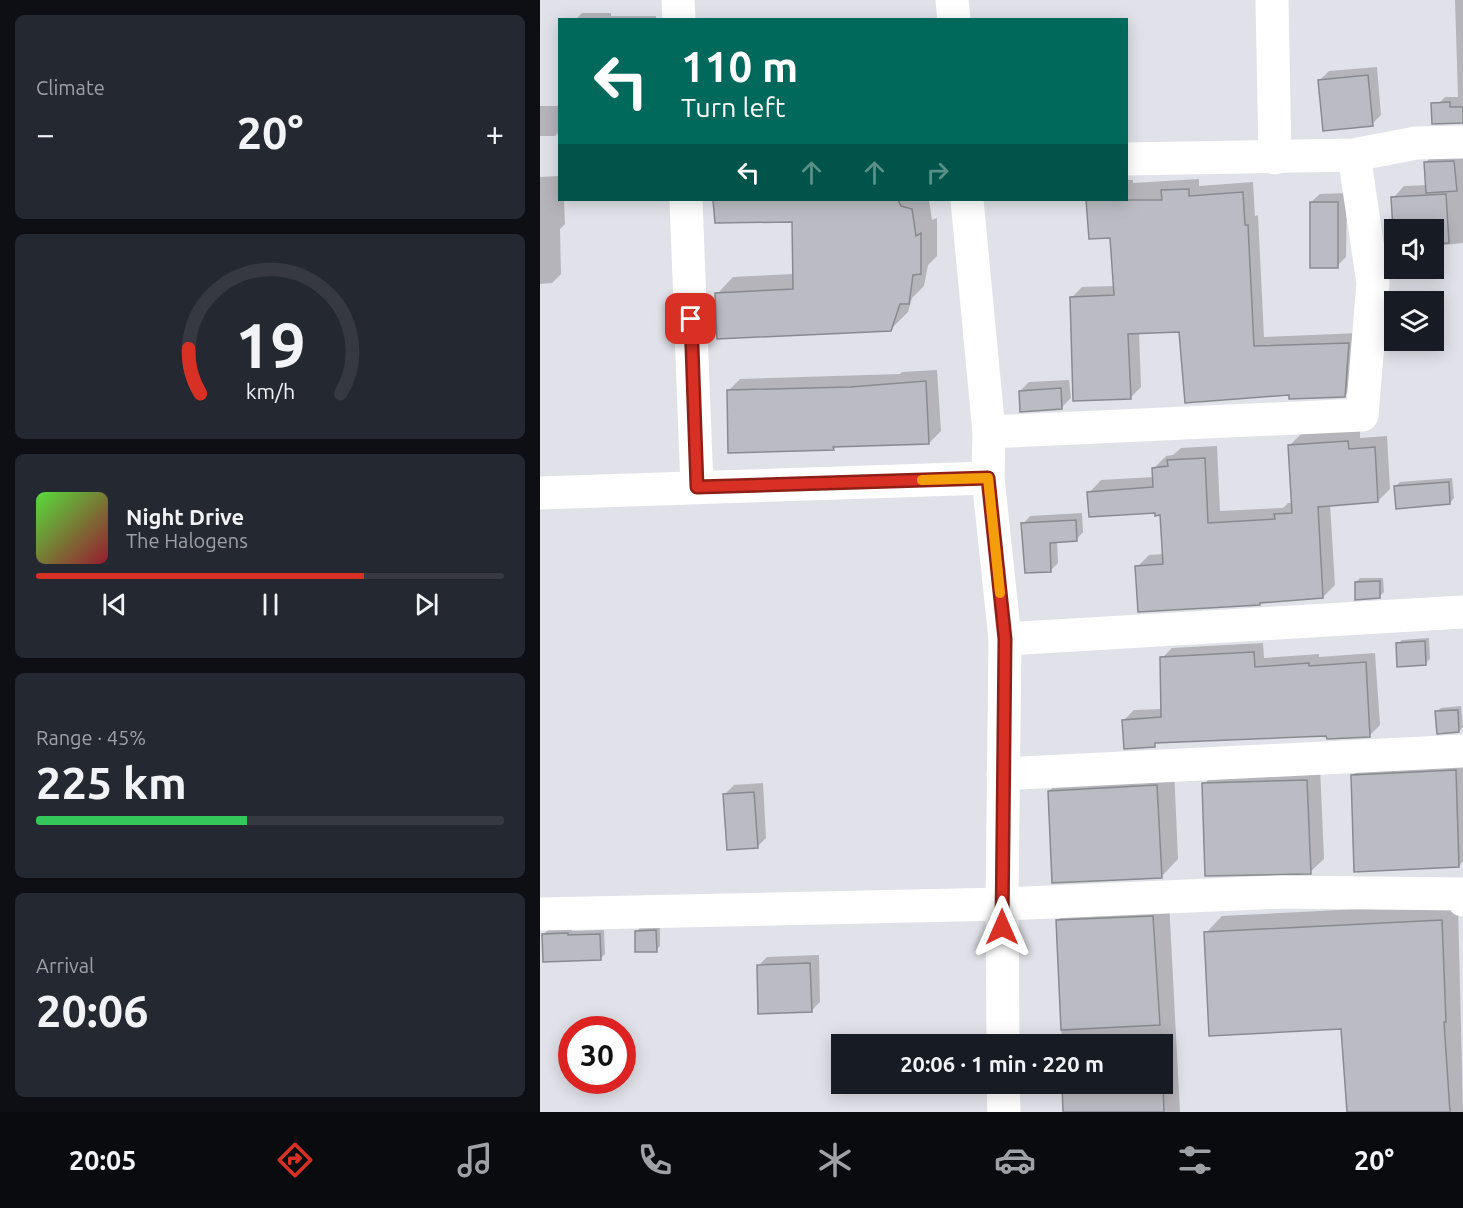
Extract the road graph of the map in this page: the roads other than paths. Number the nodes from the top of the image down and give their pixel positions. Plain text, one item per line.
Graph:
1 (678, 0) edge
2 (952, 0) edge
3 (1272, 0) edge
4 (679, 18) edge
5 (954, 18) edge
6 (1463, 142) edge
7 (1354, 155) junction
8 (1275, 158) junction
9 (1128, 159) edge
10 (686, 201) edge
11 (967, 201) edge
12 (989, 432) junction
13 (988, 478) junction
14 (697, 487) junction
15 (540, 493) edge
16 (1463, 612) edge
17 (1005, 639) junction
18 (1463, 751) edge
19 (1003, 774) junction
20 (1463, 881) edge
21 (1463, 894) edge
22 (1463, 900) edge
23 (1002, 904) junction
24 (540, 914) edge
25 (1003, 1034) edge
26 (1004, 1094) edge
27 (1004, 1112) edge

1 - 4 street
2 - 5 street
3 - 8 street
6 - 7 street
7 - 8 street
7 - 12 street
8 - 9 street
10 - 14 street
11 - 12 street
12 - 13 street
13 - 14 street
13 - 17 street
14 - 15 street
16 - 17 street
17 - 19 street
18 - 19 street
19 - 23 street
20 - 21 street
21 - 22 street
21 - 23 street
23 - 24 street
23 - 25 street
26 - 27 street

